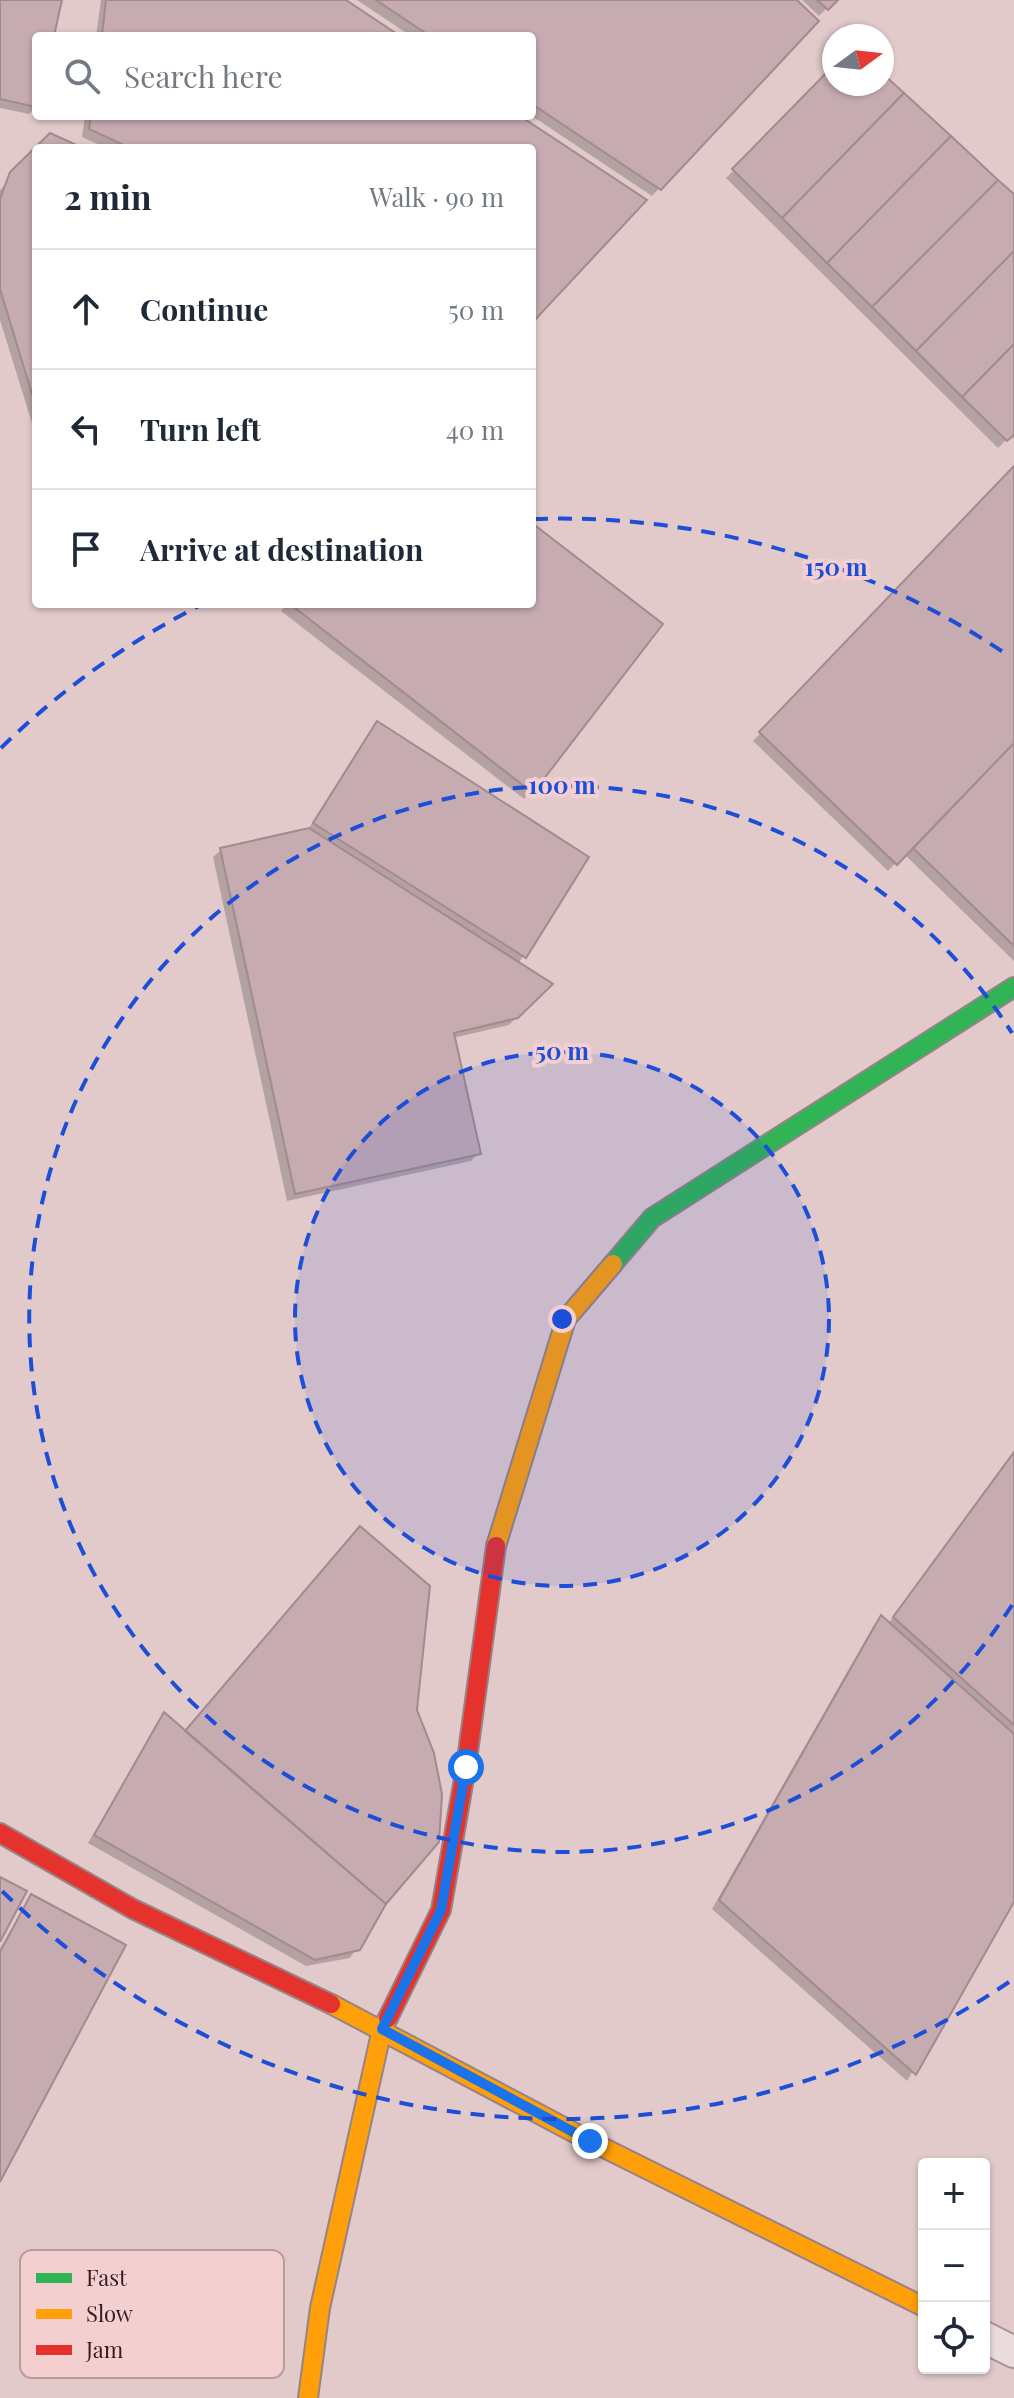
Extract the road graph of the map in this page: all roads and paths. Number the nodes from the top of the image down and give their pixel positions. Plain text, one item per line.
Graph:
1 (1014, 987) edge
2 (0, 1833) edge
3 (382, 2029) junction
4 (918, 2304) edge
5 (990, 2340) edge
6 (1014, 2352) edge
7 (308, 2398) edge

1 - 3 street
2 - 3 street
3 - 4 street
3 - 7 street
5 - 6 street

